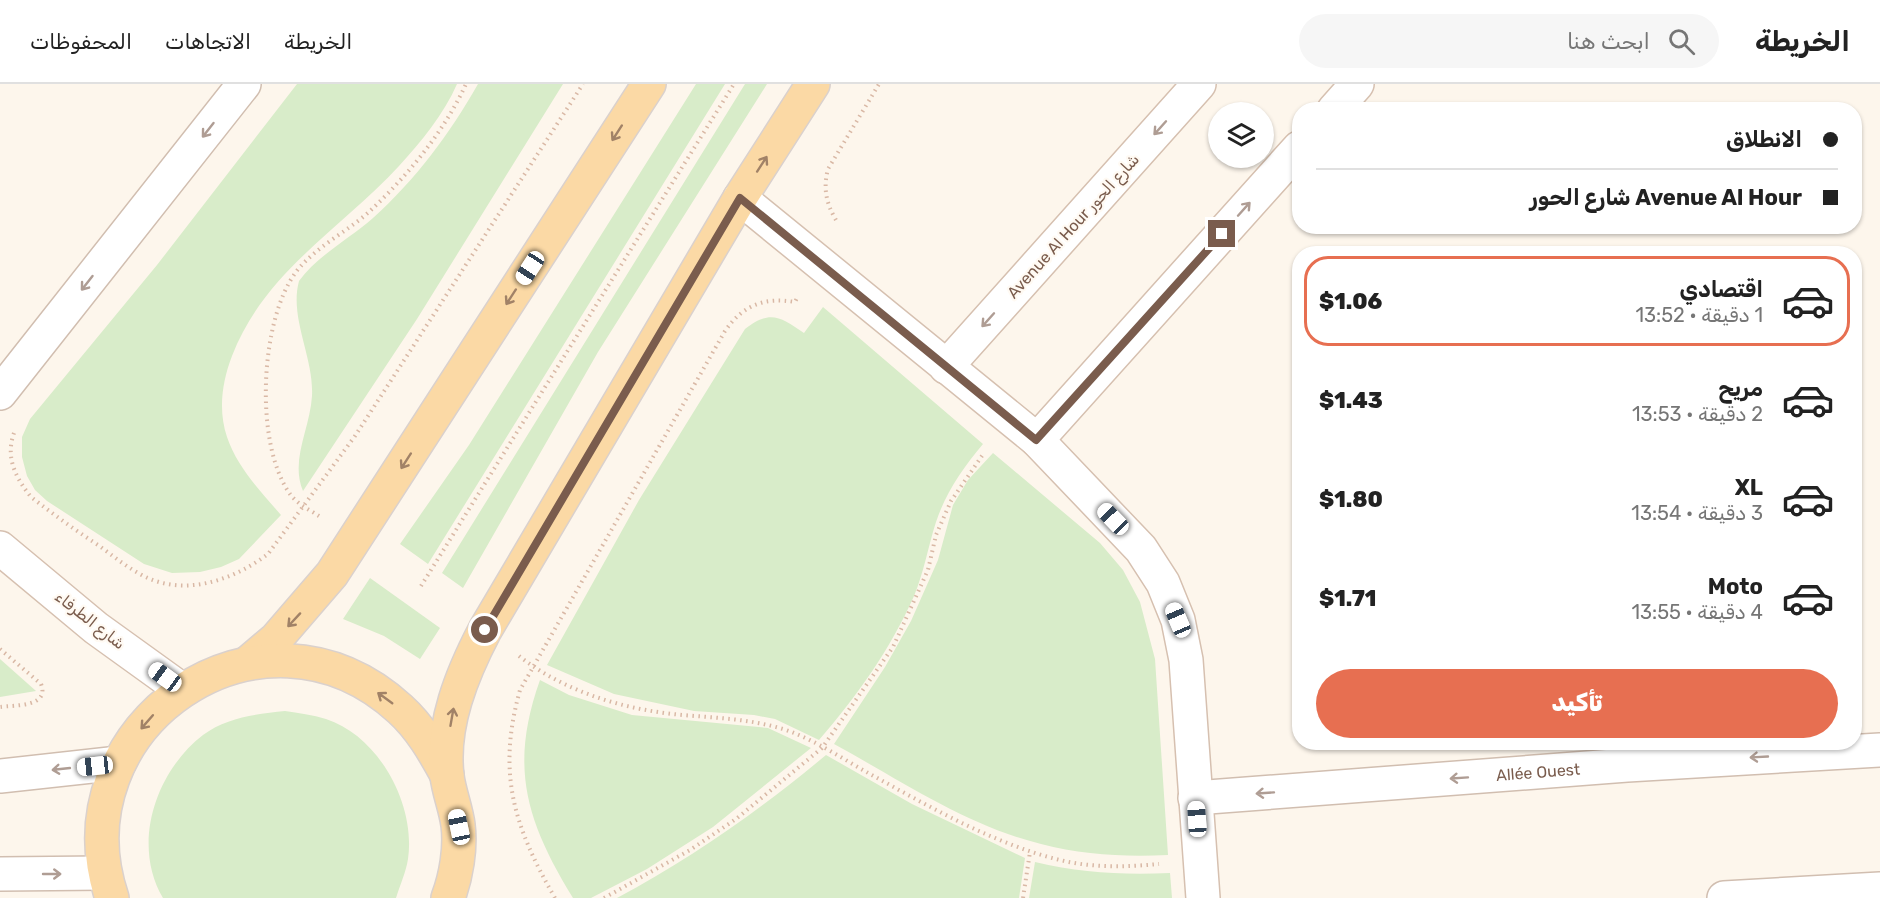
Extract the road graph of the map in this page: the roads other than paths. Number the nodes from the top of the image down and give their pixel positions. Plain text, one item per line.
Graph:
1 (244, 84) edge
2 (649, 84) edge
3 (813, 84) edge
4 (1199, 84) edge
5 (1357, 84) edge
6 (1341, 102) edge
7 (1292, 155) edge
8 (740, 198) junction
9 (946, 367) junction
10 (0, 393) edge
11 (1025, 431) junction
12 (0, 548) edge
13 (250, 661) junction
14 (182, 690) junction
15 (1880, 750) edge
16 (1626, 754) edge
17 (119, 763) junction
18 (447, 775) junction
19 (0, 776) edge
20 (1195, 798) junction
21 (0, 874) edge
22 (106, 889) edge
23 (1880, 889) edge
24 (448, 898) edge
25 (1203, 898) edge
26 (1724, 898) edge

1 -> 10 street
2 -> 13 main road
8 -> 3 main road
4 -> 9 street, Avenue Al Hour شارع الحور
5 - 6 street
11 -> 7 street
8 - 9 street
18 -> 8 main road
9 - 11 street
11 - 20 street
12 - 14 street, شارع الطرفاء
13 - 14 main road
18 -> 13 main road
14 -> 17 main road
15 -> 16 street, Allée Ouest
16 -> 20 street, Allée Ouest
17 -> 19 street
17 - 22 main road
18 - 24 main road
20 - 25 street
21 -> 22 street
23 - 26 street

